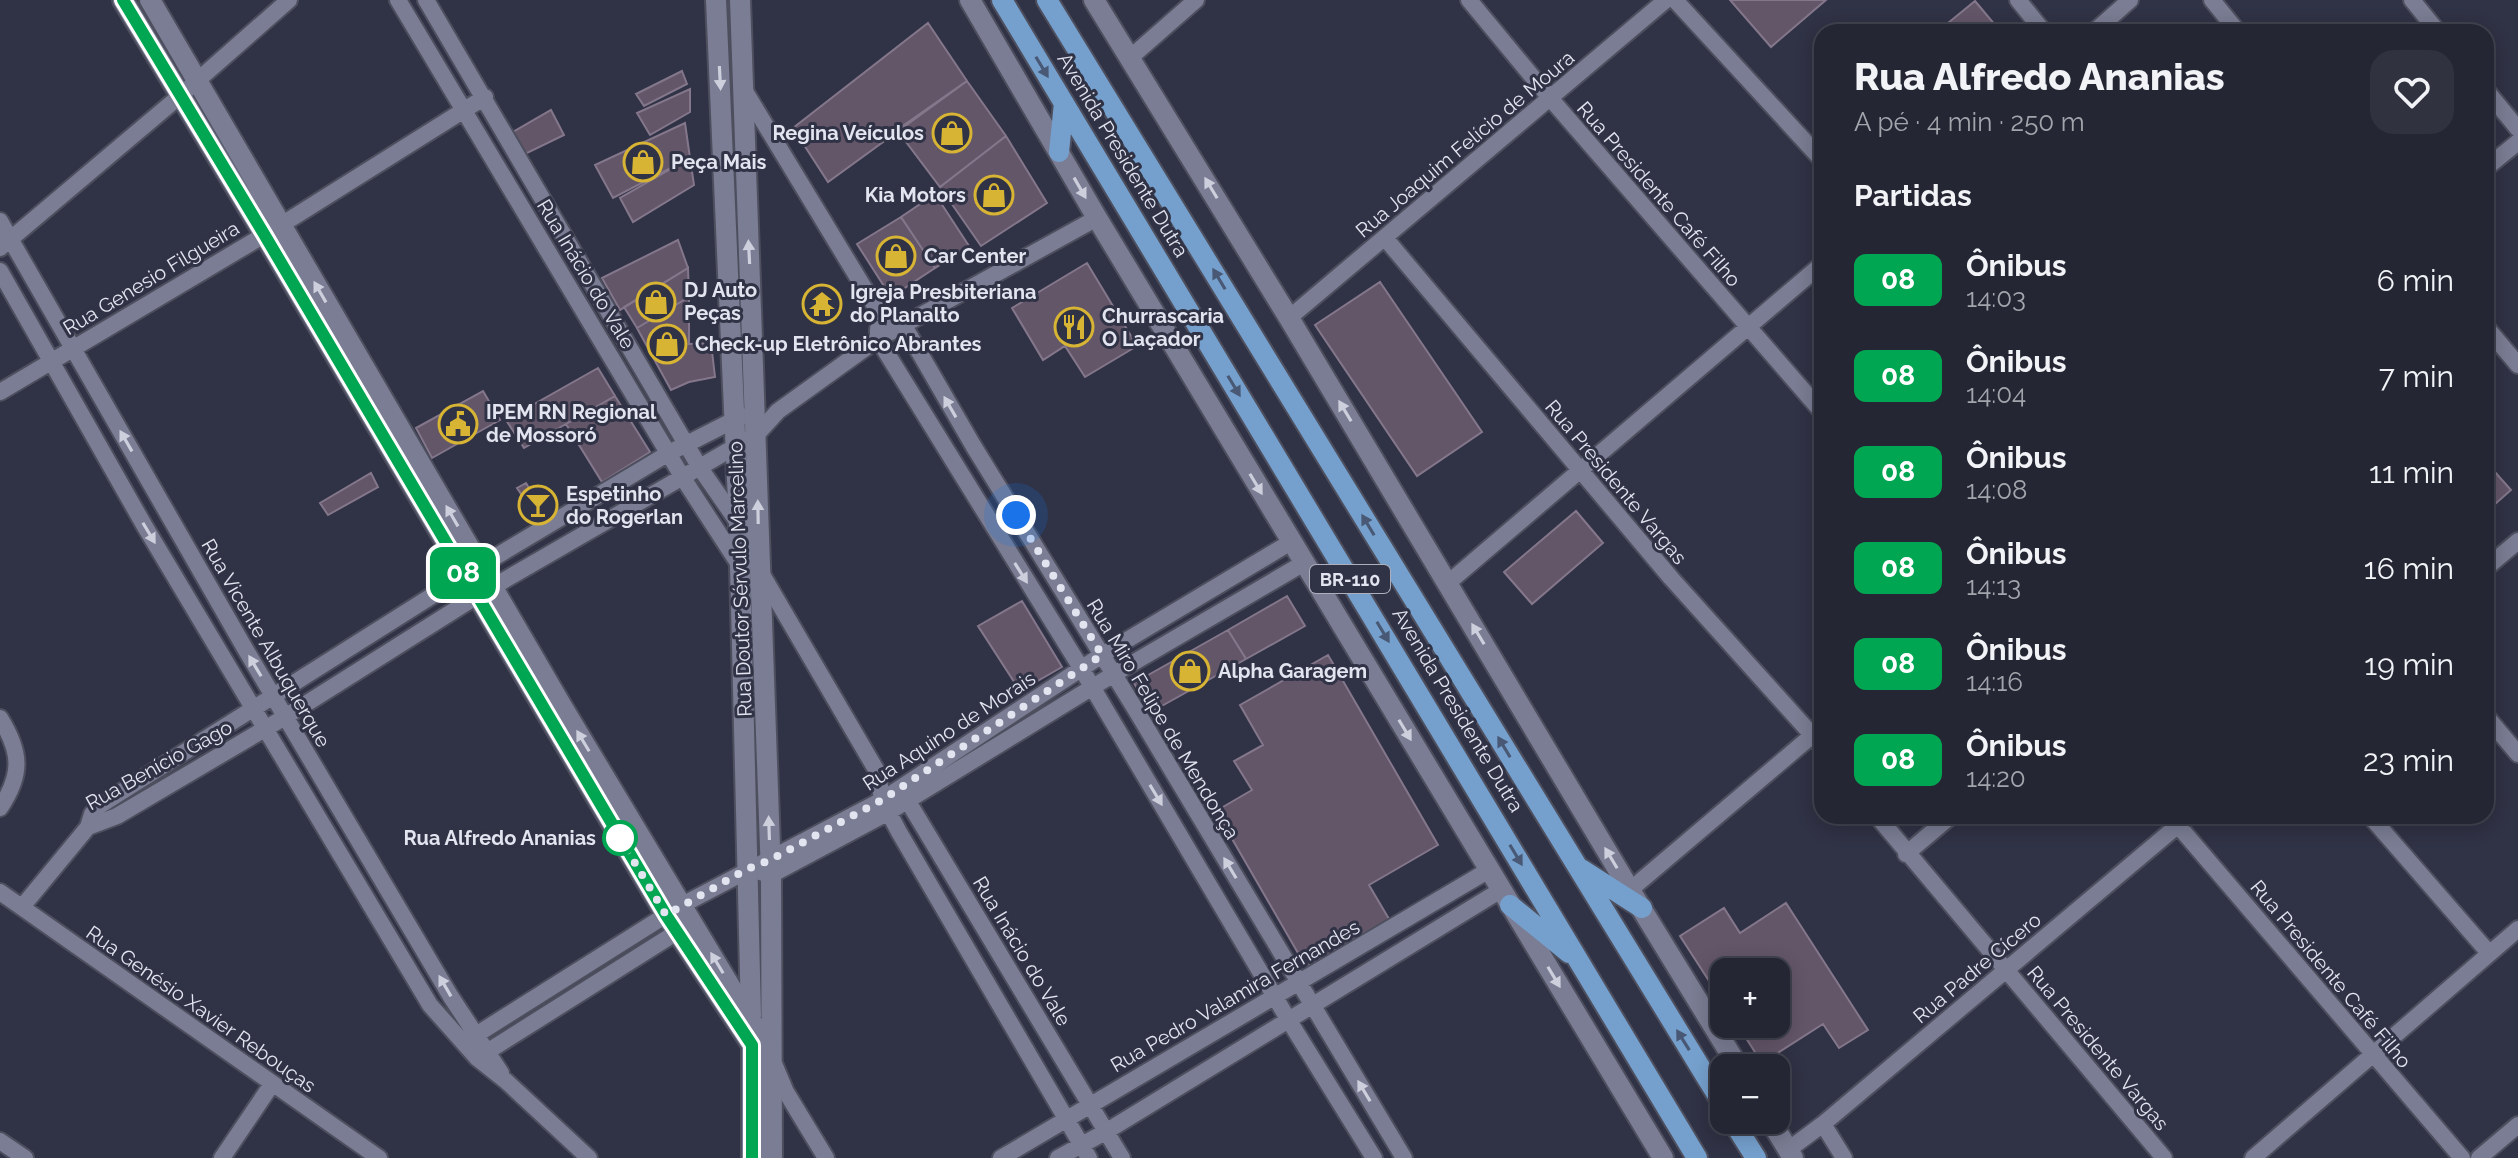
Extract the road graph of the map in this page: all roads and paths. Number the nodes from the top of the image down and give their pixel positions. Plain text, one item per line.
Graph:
1 (123, 0) edge
2 (150, 0) edge
3 (289, 0) edge
4 (398, 0) edge
5 (426, 0) edge
6 (716, 0) edge
7 (740, 0) edge
8 (970, 0) edge
9 (1002, 0) edge
10 (1047, 0) edge
11 (1094, 0) edge
12 (1196, 0) edge
13 (1469, 0) edge
14 (1666, 0) edge
15 (1675, 0) edge
16 (2018, 0) edge
17 (2130, 0) edge
18 (2212, 0) edge
19 (2412, 0) edge
20 (2038, 24) edge
21 (2103, 24) edge
22 (2232, 24) edge
23 (2432, 24) edge
24 (1131, 57) junction
25 (197, 81) junction
26 (742, 87) junction
27 (181, 95) junction
28 (485, 97) junction
29 (1550, 98) junction
30 (2494, 100) edge
31 (1064, 103) junction
32 (465, 109) junction
33 (2518, 129) edge
34 (2518, 142) edge
35 (1814, 151) edge
36 (1059, 152) junction
37 (2494, 162) edge
38 (1097, 218) junction
39 (0, 221) edge
40 (273, 230) junction
41 (1385, 238) junction
42 (5, 243) edge
43 (0, 271) edge
44 (1814, 271) edge
45 (878, 311) junction
46 (1289, 318) junction
47 (903, 324) junction
48 (1748, 328) junction
49 (2494, 336) edge
50 (878, 339) junction
51 (73, 348) junction
52 (50, 362) junction
53 (2518, 365) edge
54 (0, 392) edge
55 (1814, 403) edge
56 (756, 409) junction
57 (778, 411) junction
58 (734, 420) junction
59 (757, 434) junction
60 (686, 443) junction
61 (735, 446) junction
62 (974, 447) junction
63 (669, 453) junction
64 (950, 460) junction
65 (700, 468) junction
66 (1581, 471) junction
67 (683, 478) junction
68 (739, 524) junction
69 (2518, 541) edge
70 (1291, 542) junction
71 (2494, 561) edge
72 (1304, 563) junction
73 (750, 568) junction
74 (473, 571) junction
75 (1448, 583) junction
76 (485, 592) junction
77 (1102, 655) junction
78 (1081, 668) junction
79 (1114, 674) junction
80 (1092, 687) junction
81 (272, 695) junction
82 (252, 708) junction
83 (285, 717) junction
84 (0, 718) edge
85 (993, 724) junction
86 (2494, 724) edge
87 (265, 729) junction
88 (1814, 731) edge
89 (1005, 740) junction
90 (1814, 740) edge
91 (2515, 744) edge
92 (164, 764) junction
93 (878, 773) junction
94 (175, 782) junction
95 (904, 794) junction
96 (885, 806) junction
97 (0, 808) edge
98 (1883, 824) edge
99 (1942, 824) edge
100 (2173, 824) edge
101 (2183, 824) edge
102 (2377, 824) edge
103 (88, 827) junction
104 (1906, 854) junction
105 (1576, 866) junction
106 (771, 868) junction
107 (747, 869) junction
108 (1489, 870) junction
109 (1630, 890) junction
110 (0, 892) edge
111 (1506, 897) junction
112 (22, 907) junction
113 (1642, 908) junction
114 (675, 917) junction
115 (406, 919) junction
116 (2518, 929) edge
117 (385, 930) junction
118 (2489, 953) junction
119 (1581, 963) junction
120 (2006, 970) junction
121 (1299, 983) junction
122 (1275, 996) junction
123 (1312, 1004) junction
124 (751, 1019) junction
125 (1288, 1019) junction
126 (470, 1039) junction
127 (752, 1045) junction
128 (483, 1054) junction
129 (1731, 1054) edge
130 (2373, 1054) junction
131 (771, 1055) junction
132 (1169, 1057) junction
133 (1184, 1083) junction
134 (1710, 1083) edge
135 (272, 1084) junction
136 (779, 1086) junction
137 (1091, 1103) junction
138 (1064, 1120) junction
139 (1823, 1124) junction
140 (2518, 1125) edge
141 (1107, 1131) junction
142 (1741, 1134) edge
143 (1779, 1134) edge
144 (0, 1141) edge
145 (1085, 1152) edge
146 (1791, 1154) edge
147 (25, 1158) edge
148 (222, 1158) edge
149 (379, 1158) edge
150 (589, 1158) edge
151 (752, 1158) edge
152 (772, 1158) edge
153 (826, 1158) edge
154 (1001, 1158) edge
155 (1058, 1158) edge
156 (1122, 1158) edge
157 (1374, 1158) edge
158 (1404, 1158) edge
159 (1663, 1158) edge
160 (1697, 1158) edge
161 (1756, 1158) edge
162 (1844, 1158) edge
163 (2164, 1158) edge
164 (2253, 1158) edge
165 (2462, 1158) edge
166 (2479, 1158) edge

1 - 27 main road
2 - 25 main road
3 - 25 street
4 - 32 street, Rua Inácio do Vale
5 - 28 street, Rua Inácio do Vale
6 -> 58 main road, Rua Doutor Sérvulo Marcelino
7 - 26 main road, Rua Doutor Sérvulo Marcelino
8 - 36 main road
9 -> 31 main road, Avenida Presidente Dutra / BR-110
105 -> 10 main road, Avenida Presidente Dutra / BR-110
11 - 24 main road
12 - 24 street
13 - 29 street, Rua Presidente Café Filho
14 - 29 street, Rua Joaquim Felício de Moura
15 - 35 street
16 - 20 street
17 - 21 street
18 - 22 street
19 - 23 street
46 -> 24 main road
25 - 27 street
25 - 40 main road
26 - 45 street
56 -> 26 main road, Rua Doutor Sérvulo Marcelino
27 - 40 main road
27 - 42 street
28 - 32 street, Rua Genesio Filgueira
28 - 60 street, Rua Inácio do Vale
29 - 41 street, Rua Joaquim Felício de Moura
29 - 48 street, Rua Presidente Café Filho
30 - 33 street
31 - 36 main road
31 -> 119 main road, Avenida Presidente Dutra / BR-110
32 - 40 street, Rua Genesio Filgueira
32 - 63 street, Rua Inácio do Vale
34 - 37 street
36 -> 38 main road
38 - 47 street, Rua Benício Gago
38 -> 70 main road
39 - 42 street, Rua Vicente Albuquerque
40 - 51 street, Rua Genesio Filgueira
40 - 74 main road
41 - 46 street, Rua Joaquim Felício de Moura
41 - 66 street, Rua Presidente Vargas
42 - 51 street, Rua Vicente Albuquerque
43 - 52 street, Rua Vicente Albuquerque
44 - 48 street
45 - 47 street
45 - 50 street
75 -> 46 main road
47 - 50 street, Rua Benício Gago
62 -> 47 street, Rua Miro Felipe de Mendonça
48 - 55 street, Rua Presidente Café Filho
48 - 66 street
49 - 53 street
50 - 57 street, Rua Benício Gago
50 - 64 street
51 - 52 street, Rua Genesio Filgueira
81 -> 51 street, Rua Vicente Albuquerque
52 - 54 street, Rua Genesio Filgueira
52 -> 82 street, Rua Vicente Albuquerque
56 - 57 street
56 - 58 street, Rua Benício Gago
56 - 59 main road, Rua Doutor Sérvulo Marcelino
57 - 59 street, Rua Benício Gago
58 - 60 street, Rua Benício Gago
58 - 61 main road, Rua Doutor Sérvulo Marcelino
59 - 61 street, Rua Benício Gago
73 -> 59 main road, Rua Doutor Sérvulo Marcelino
60 - 63 street, Rua Benício Gago
60 - 65 street, Rua Inácio do Vale
61 - 65 street, Rua Benício Gago
61 - 68 main road, Rua Doutor Sérvulo Marcelino
62 - 64 street
62 - 77 street, Rua Miro Felipe de Mendonça
63 - 67 street, Rua Inácio do Vale
63 - 74 street, Rua Benício Gago
64 -> 78 street
65 - 67 street, Rua Benício Gago
65 - 68 street, Rua Inácio do Vale
66 - 75 street
66 - 88 street, Rua Presidente Vargas
67 - 73 street, Rua Inácio do Vale
67 - 76 street, Rua Benício Gago
68 - 73 main road, Rua Doutor Sérvulo Marcelino
69 - 71 street
70 - 72 main road
70 - 77 street, Rua Aquino de Morais
72 - 79 street, Rua Aquino de Morais
72 -> 108 main road
73 - 93 street, Rua Inácio do Vale
106 -> 73 main road, Rua Doutor Sérvulo Marcelino
73 - 107 main road, Rua Doutor Sérvulo Marcelino
74 - 76 main road
74 - 81 street, Rua Benício Gago
109 -> 75 main road
76 - 83 street, Rua Benício Gago
76 - 114 main road
77 - 78 street, Rua Aquino de Morais
77 - 79 street, Rua Miro Felipe de Mendonça
78 - 80 street
78 - 85 street, Rua Aquino de Morais
79 - 80 street, Rua Aquino de Morais
121 -> 79 street, Rua Miro Felipe de Mendonça
80 - 89 street, Rua Aquino de Morais
80 -> 122 street
81 - 82 street, Rua Benício Gago
81 - 83 street, Rua Vicente Albuquerque
82 - 87 street, Rua Vicente Albuquerque
82 - 92 street, Rua Benício Gago
83 - 87 street, Rua Benício Gago
83 - 115 street, Rua Vicente Albuquerque
84 - 97 street
85 - 89 street
85 - 95 street, Rua Aquino de Morais
86 - 91 street
87 - 94 street, Rua Benício Gago
87 - 117 street, Rua Vicente Albuquerque
89 - 95 street, Rua Aquino de Morais
90 - 109 street
92 - 94 street
92 - 103 street, Rua Benício Gago
93 - 95 street, Rua Inácio do Vale
93 - 96 street, Rua Inácio do Vale
94 - 103 street, Rua Benício Gago
95 - 96 street, Rua Aquino de Morais
95 - 137 street, Rua Inácio do Vale
96 - 106 street, Rua Aquino de Morais
96 - 138 street, Rua Inácio do Vale
98 - 104 street, Rua Presidente Vargas
99 - 104 street
100 - 120 street, Rua Padre Cícero
101 - 130 street, Rua Presidente Café Filho
102 - 118 street
103 - 112 street
104 - 120 street, Rua Presidente Vargas
105 - 113 main road
134 -> 105 main road, Avenida Presidente Dutra / BR-110
106 - 107 street
106 - 131 main road, Rua Doutor Sérvulo Marcelino
107 - 114 street
107 - 124 main road, Rua Doutor Sérvulo Marcelino
108 - 111 main road
108 - 121 street, Rua Pedro Valamira Fernandes
109 - 113 main road
110 - 112 street, Rua Genésio Xavier Rebouças
111 - 119 main road
111 - 123 street
111 -> 159 main road
112 - 135 street, Rua Genésio Xavier Rebouças
113 - 129 main road
124 -> 114 main road
114 - 126 street
114 - 127 main road
114 - 128 street
115 - 117 street
126 -> 115 street, Rua Vicente Albuquerque
116 - 118 street
117 - 126 street, Rua Vicente Albuquerque
118 - 130 street
119 - 160 main road, Avenida Presidente Dutra / BR-110
120 - 139 street, Rua Padre Cícero
120 - 163 street, Rua Presidente Vargas
121 - 122 street, Rua Pedro Valamira Fernandes
121 - 123 street, Rua Miro Felipe de Mendonça
122 - 125 street
122 - 132 street, Rua Pedro Valamira Fernandes
123 - 125 street
158 -> 123 street, Rua Miro Felipe de Mendonça
124 - 127 main road, Rua Doutor Sérvulo Marcelino
124 - 131 main road
125 - 133 street
125 - 157 street
126 - 128 street, Rua Vicente Albuquerque
127 - 136 main road
127 - 151 main road, Rua Doutor Sérvulo Marcelino
128 - 150 street, Rua Vicente Albuquerque
130 - 164 street
130 - 165 street, Rua Presidente Café Filho
131 - 136 main road, Rua Doutor Sérvulo Marcelino
132 - 133 street
132 - 137 street, Rua Pedro Valamira Fernandes
133 - 141 street
135 - 148 street
135 - 149 street, Rua Genésio Xavier Rebouças
136 - 152 main road, Rua Doutor Sérvulo Marcelino
136 - 153 street
137 - 138 street, Rua Pedro Valamira Fernandes
137 - 141 street, Rua Inácio do Vale
138 - 145 street, Rua Inácio do Vale
138 - 154 street, Rua Pedro Valamira Fernandes
139 - 146 street, Rua Padre Cícero
139 - 162 street
140 - 166 street
141 - 145 street
141 - 156 street, Rua Inácio do Vale
142 - 161 main road
143 - 146 main road
144 - 147 street
145 - 155 street

